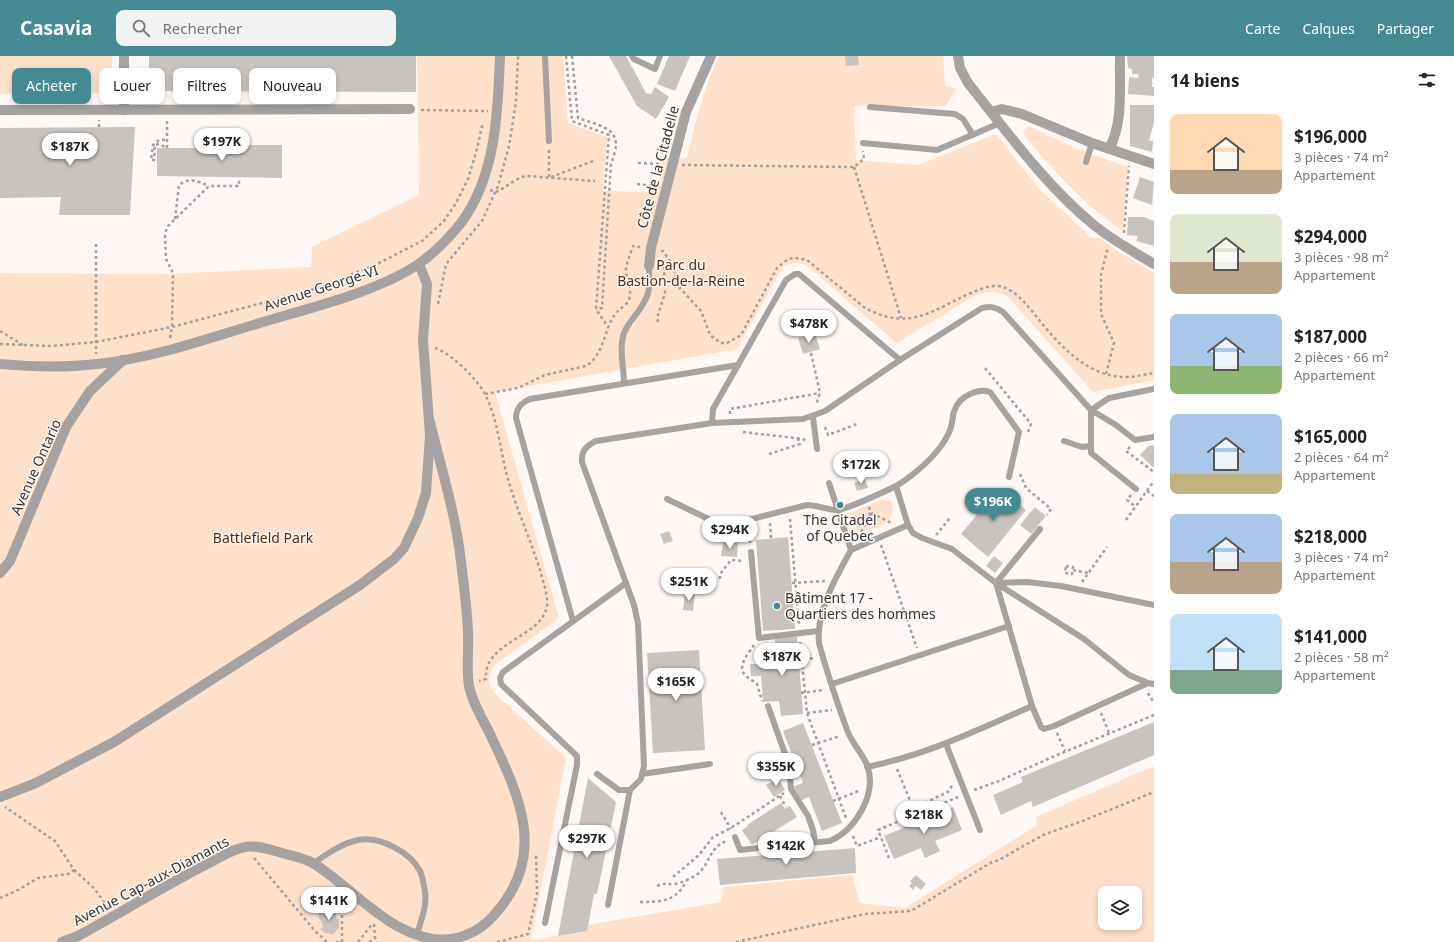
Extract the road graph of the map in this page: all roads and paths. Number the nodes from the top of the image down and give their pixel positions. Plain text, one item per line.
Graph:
1 (124, 56) edge
2 (500, 56) edge
3 (518, 56) edge
4 (545, 56) edge
5 (566, 56) edge
6 (572, 56) edge
7 (632, 56) edge
8 (660, 56) edge
9 (711, 56) edge
10 (958, 56) edge
11 (1120, 56) edge
12 (485, 106) dead end
13 (870, 107) dead end
14 (410, 109) joint
15 (0, 110) edge
16 (124, 110) junction
17 (167, 110) junction
18 (485, 110) junction
19 (991, 112) junction
20 (1000, 123) junction
21 (973, 135) junction
22 (167, 140) junction
23 (549, 141) joint
24 (863, 143) joint
25 (1092, 143) junction
26 (1109, 149) junction
27 (596, 160) dead end
28 (1086, 162) dead end
29 (638, 163) dead end
30 (1129, 164) dead end
31 (1154, 164) edge
32 (673, 165) junction
33 (854, 167) junction
34 (239, 178) dead end
35 (549, 178) junction
36 (595, 181) dead end
37 (637, 184) dead end
38 (209, 186) junction
39 (668, 187) junction
40 (496, 192) junction
41 (175, 220) junction
42 (1124, 235) dead end
43 (96, 244) dead end
44 (1108, 246) dead end
45 (419, 264) junction
46 (1154, 264) edge
47 (664, 265) dead end
48 (649, 266) joint
49 (626, 272) dead end
50 (438, 309) dead end
51 (596, 309) junction
52 (901, 319) dead end
53 (658, 322) dead end
54 (172, 327) junction
55 (608, 327) junction
56 (0, 331) edge
57 (435, 341) dead end
58 (96, 342) junction
59 (0, 344) edge
60 (23, 345) junction
61 (434, 348) junction
62 (167, 350) junction
63 (811, 353) dead end
64 (435, 355) dead end
65 (123, 360) junction
66 (900, 360) junction
67 (0, 364) edge
68 (96, 365) junction
69 (738, 365) junction
70 (1106, 374) dead end
71 (624, 383) junction
72 (1154, 389) edge
73 (485, 394) junction
74 (1091, 410) junction
75 (819, 414) junction
76 (813, 416) junction
77 (430, 422) junction
78 (712, 423) junction
79 (858, 424) dead end
80 (1154, 437) edge
81 (798, 438) dead end
82 (1135, 440) junction
83 (1064, 441) dead end
84 (1090, 446) junction
85 (817, 449) dead end
86 (769, 454) dead end
87 (1154, 472) edge
88 (1009, 476) dead end
89 (1154, 481) edge
90 (829, 483) dead end
91 (896, 486) junction
92 (1136, 489) dead end
93 (1147, 491) junction
94 (1154, 496) edge
95 (667, 499) dead end
96 (866, 499) junction
97 (790, 510) junction
98 (838, 511) junction
99 (870, 512) junction
100 (769, 515) junction
101 (950, 518) dead end
102 (1126, 520) dead end
103 (905, 526) junction
104 (749, 529) dead end
105 (1040, 529) dead end
106 (940, 530) dead end
107 (879, 537) junction
108 (771, 538) dead end
109 (750, 539) dead end
110 (1107, 547) dead end
111 (851, 550) junction
112 (751, 552) dead end
113 (742, 561) dead end
114 (1073, 570) dead end
115 (1089, 572) junction
116 (0, 573) edge
117 (720, 579) dead end
118 (830, 580) dead end
119 (626, 583) junction
120 (794, 583) junction
121 (996, 583) junction
122 (1077, 589) junction
123 (1154, 605) edge
124 (573, 621) junction
125 (1009, 626) junction
126 (818, 631) junction
127 (800, 632) junction
128 (759, 638) junction
129 (920, 656) junction
130 (822, 657) junction
131 (800, 660) junction
132 (477, 676) dead end
133 (478, 682) junction
134 (1151, 684) edge
135 (832, 686) junction
136 (480, 689) dead end
137 (801, 693) dead end
138 (805, 693) junction
139 (768, 706) joint
140 (1032, 706) junction
141 (1097, 706) junction
142 (840, 709) junction
143 (807, 713) junction
144 (1154, 715) edge
145 (1054, 726) junction
146 (848, 733) junction
147 (1109, 733) junction
148 (818, 743) junction
149 (946, 744) junction
150 (812, 745) dead end
151 (1065, 751) junction
152 (893, 761) junction
153 (710, 764) dead end
154 (867, 767) junction
155 (597, 774) dead end
156 (642, 774) junction
157 (958, 776) junction
158 (630, 790) junction
159 (868, 791) junction
160 (1154, 792) edge
161 (966, 793) junction
162 (780, 796) dead end
163 (0, 797) edge
164 (838, 799) junction
165 (833, 801) dead end
166 (0, 804) edge
167 (786, 807) dead end
168 (923, 811) junction
169 (721, 812) dead end
170 (916, 814) junction
171 (850, 829) junction
172 (980, 830) dead end
173 (735, 837) junction
174 (881, 837) junction
175 (815, 842) junction
176 (245, 847) junction
177 (535, 850) dead end
178 (889, 858) dead end
179 (314, 863) junction
180 (74, 870) junction
181 (687, 880) junction
182 (657, 886) dead end
183 (0, 898) edge
184 (640, 902) dead end
185 (608, 905) dead end
186 (342, 908) dead end
187 (114, 916) junction
188 (545, 923) dead end
189 (417, 934) junction
190 (376, 941) edge
191 (62, 942) edge
192 (327, 942) edge
193 (336, 942) edge
194 (342, 942) edge
195 (358, 942) edge
196 (369, 942) edge
197 (497, 942) edge
198 (736, 942) edge

1 - 16 street
2 - 45 street, Avenue George-VI
3 - 40 path
4 - 23 lane
5 - 51 path
6 - 51 path
7 - 8 lane
9 - 32 street, Côte de la Citadelle
10 - 19 street
11 - 26 street
12 - 18 path
13 - 21 lane
14 - 17 street
14 - 18 path
15 - 16 street
16 - 17 street
17 - 22 path
18 - 54 path
19 - 20 street
19 - 25 street
20 - 21 lane
20 - 46 street
21 - 24 lane
22 - 22 path
23 - 35 path
24 - 33 path
25 - 26 street
25 - 28 lane
26 - 31 street
27 - 35 path
29 - 32 path
30 - 42 path
32 - 33 path
32 - 39 street, Côte de la Citadelle
33 - 52 path
34 - 38 path
35 - 36 path
35 - 40 path
37 - 39 path
38 - 41 path
38 - 41 path
39 - 48 street, Côte de la Citadelle
40 - 50 path
41 - 54 path
43 - 58 path
44 - 70 path
45 - 62 street, Avenue George-VI
45 - 77 street, Avenue Cap-aux-Diamants
47 - 53 path
48 - 71 lane
49 - 55 path
51 - 55 path
54 - 58 path
54 - 62 path
55 - 73 path
56 - 60 path
57 - 61 path
58 - 60 path
58 - 68 path
59 - 60 path
61 - 64 path
61 - 73 path
62 - 65 street, Avenue George-VI
63 - 76 path
65 - 68 street, Avenue George-VI
65 - 116 street, Avenue Ontario
66 - 69 lane
66 - 74 lane
66 - 75 lane
67 - 68 street, Avenue George-VI
69 - 71 lane
69 - 78 lane
71 - 124 lane
72 - 74 lane
73 - 133 path
74 - 82 lane
74 - 84 lane
75 - 76 lane
75 - 79 path
76 - 78 lane
76 - 85 lane
77 - 163 street, Avenue Cap-aux-Diamants
77 - 189 street, Avenue Cap-aux-Diamants
78 - 119 lane
80 - 82 lane
81 - 86 path
82 - 87 path
83 - 84 lane
84 - 92 lane
88 - 91 lane
89 - 93 path
90 - 98 lane
91 - 96 lane
91 - 103 lane
93 - 94 path
93 - 102 path
95 - 100 lane
96 - 98 lane
96 - 99 path
97 - 98 lane
97 - 100 lane
97 - 120 path
98 - 111 lane
99 - 103 path
99 - 107 path
99 - 111 path
100 - 108 path
101 - 106 path
103 - 107 lane
103 - 121 lane
104 - 109 path
105 - 121 lane
107 - 111 lane
107 - 129 path
110 - 115 path
111 - 126 lane
112 - 128 lane
113 - 117 path
114 - 115 path
115 - 122 path
118 - 120 path
119 - 124 lane
119 - 156 lane
120 - 127 path
121 - 122 lane
121 - 125 lane
121 - 134 lane
122 - 123 lane
124 - 188 lane
125 - 129 lane
125 - 140 lane
126 - 127 lane
126 - 130 lane
127 - 128 lane
127 - 131 path
128 - 139 path
129 - 135 lane
130 - 131 path
130 - 135 lane
131 - 138 path
132 - 133 path
133 - 136 path
134 - 141 lane
135 - 138 path
135 - 142 lane
137 - 138 path
138 - 143 path
139 - 175 lane
140 - 145 lane
140 - 149 lane
141 - 145 lane
141 - 147 path
142 - 143 path
142 - 146 lane
143 - 148 path
144 - 147 path
145 - 151 path
146 - 148 path
146 - 154 lane
147 - 151 path
148 - 150 path
148 - 164 path
149 - 152 lane
149 - 157 lane
151 - 161 path
152 - 154 lane
152 - 170 path
153 - 156 lane
154 - 159 lane
155 - 158 lane
156 - 158 lane
157 - 161 lane
157 - 168 path
158 - 185 lane
159 - 164 path
159 - 171 lane
160 - 198 path
161 - 168 path
161 - 172 lane
162 - 167 path
164 - 165 path
164 - 171 path
166 - 180 path
168 - 170 path
169 - 173 path
170 - 174 path
171 - 174 path
171 - 175 lane
173 - 175 lane
173 - 181 path
174 - 178 path
176 - 179 street, Avenue Cap-aux-Diamants
176 - 187 street, Avenue Cap-aux-Diamants
176 - 192 path
177 - 197 path
179 - 189 street, Avenue Cap-aux-Diamants
179 - 189 lane
180 - 183 path
180 - 187 path
181 - 182 path
181 - 184 path
186 - 194 path
187 - 191 street, Avenue Cap-aux-Diamants
190 - 195 path
190 - 196 path
193 - 194 path

